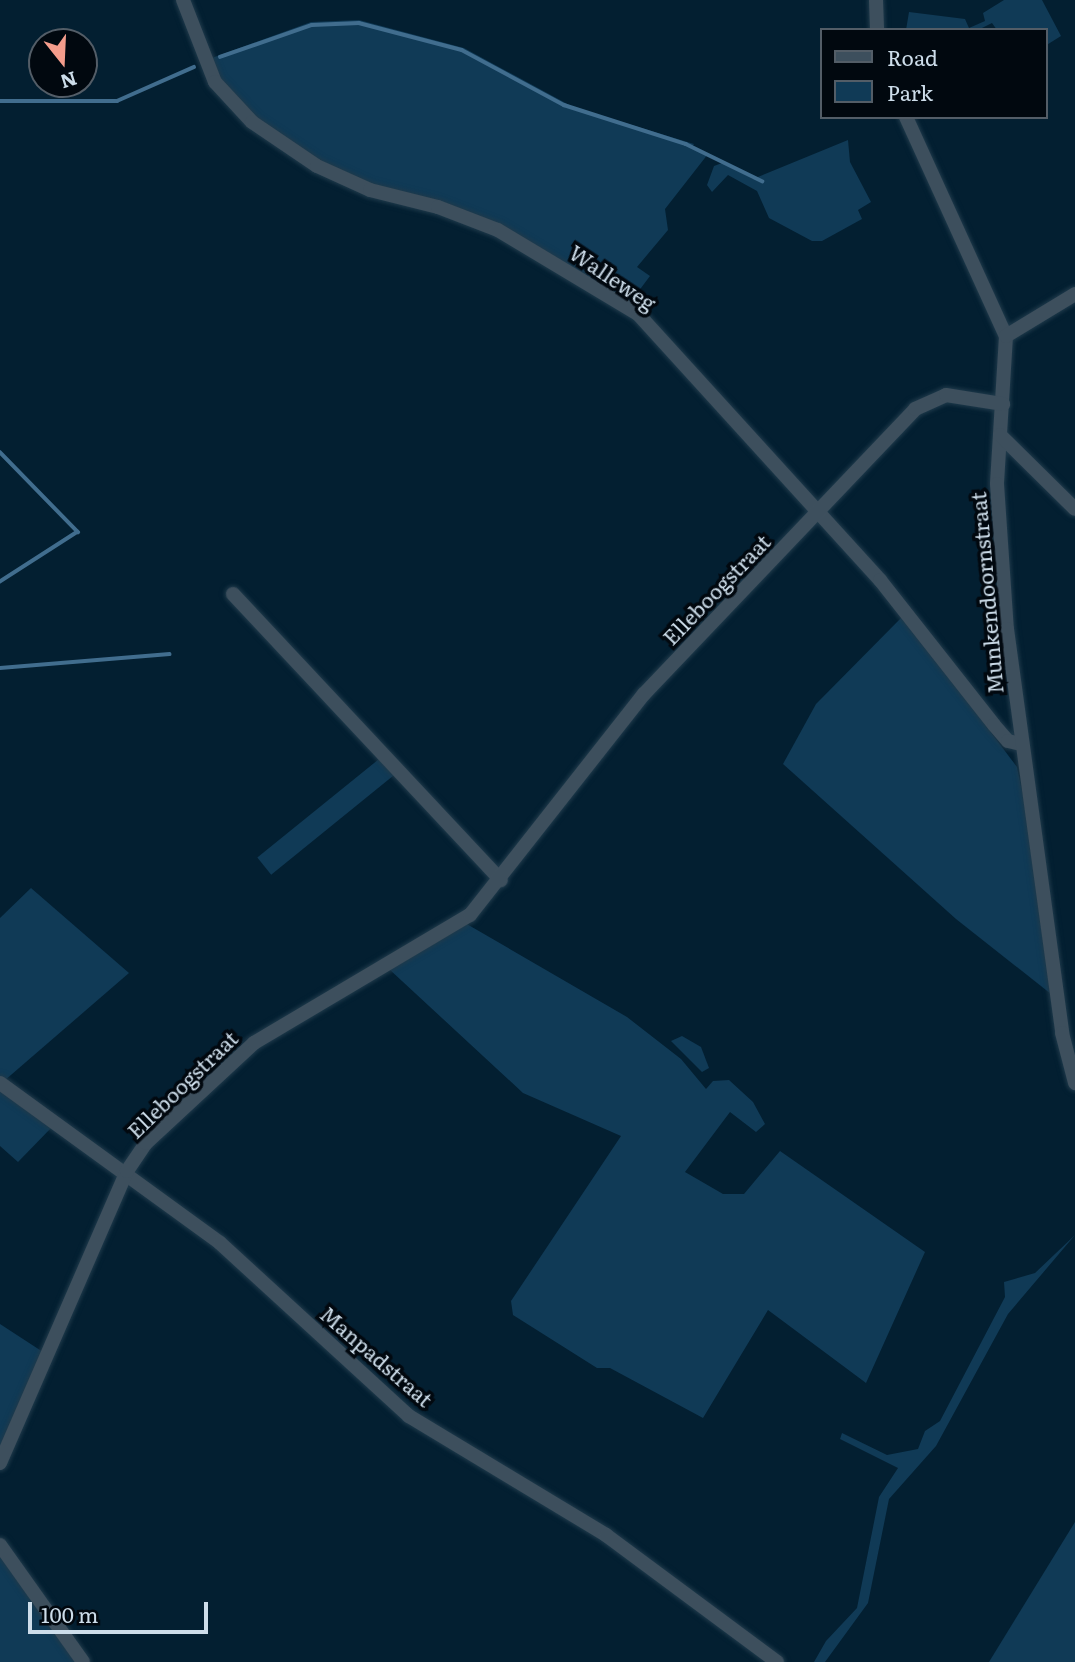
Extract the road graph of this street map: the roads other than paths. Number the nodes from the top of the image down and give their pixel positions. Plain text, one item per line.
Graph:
1 (183, 0) edge
2 (876, 0) edge
3 (877, 28) edge
4 (907, 119) edge
5 (1075, 294) edge
6 (1006, 336) junction
7 (1003, 404) junction
8 (1000, 435) junction
9 (1075, 509) edge
10 (820, 513) junction
11 (233, 594) dead end
12 (1021, 744) junction
13 (501, 880) junction
14 (0, 1083) edge
15 (1075, 1083) edge
16 (127, 1171) junction
17 (0, 1463) edge
18 (0, 1545) edge
19 (83, 1662) edge
20 (777, 1662) edge

1 - 10 street, Walleweg
2 - 3 street
4 - 6 street, Munkendoornstraat
5 - 6 street
6 - 7 street, Munkendoornstraat
7 - 8 street, Munkendoornstraat
7 - 10 street, Elleboogstraat
8 - 9 street
8 - 12 street, Munkendoornstraat
10 - 12 street, Walleweg
10 - 13 street, Elleboogstraat
11 - 13 street
12 - 15 street, Munkendoornstraat
13 - 16 street, Elleboogstraat
14 - 16 street, Manpadstraat
16 - 17 street, Elleboogstraat
16 - 20 street, Manpadstraat
18 - 19 street

